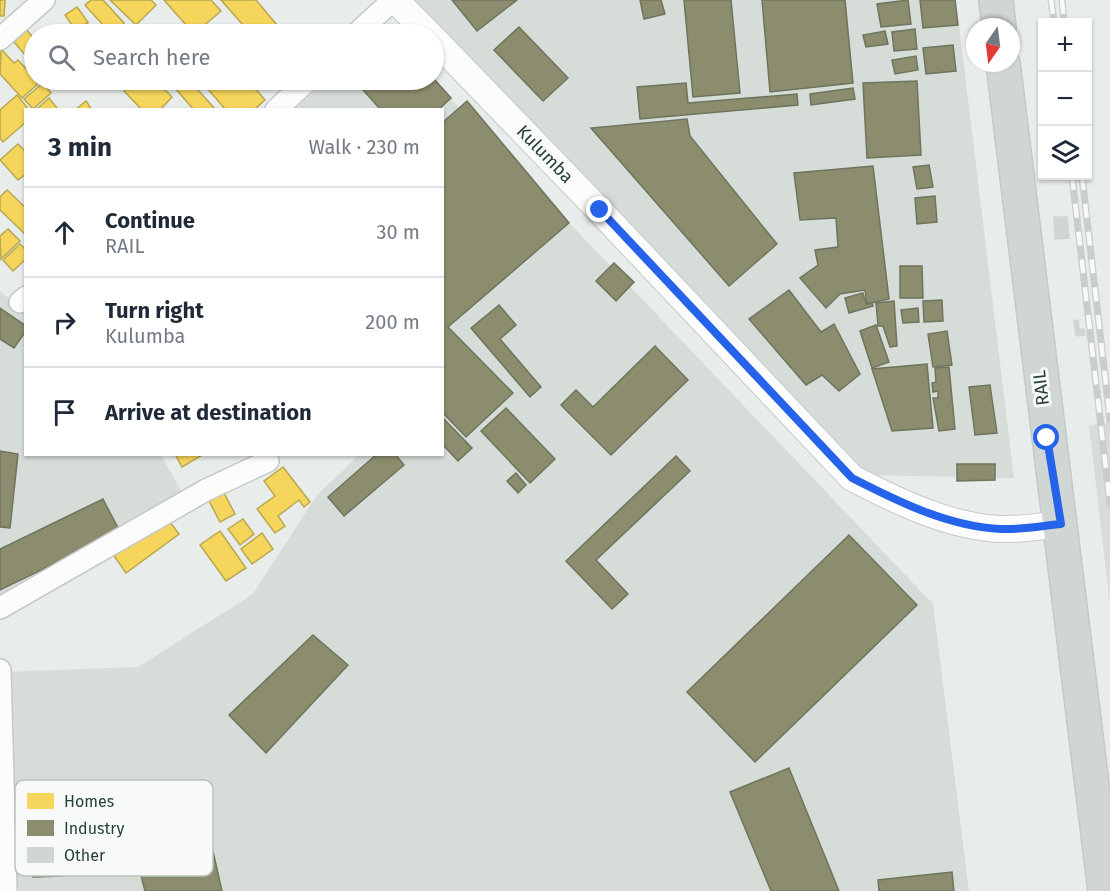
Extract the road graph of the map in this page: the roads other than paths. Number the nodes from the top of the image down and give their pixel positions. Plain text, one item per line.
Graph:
1 (44, 0) edge
2 (394, 0) edge
3 (996, 0) edge
4 (998, 18) edge
5 (367, 24) edge
6 (419, 24) edge
7 (2, 36) edge
8 (444, 49) edge
9 (1004, 72) edge
10 (297, 90) edge
11 (278, 108) edge
12 (268, 461) dead end
13 (1061, 524) junction
14 (0, 608) edge
15 (0, 670) edge
16 (6, 891) edge
17 (1105, 891) edge

1 - 7 street
2 - 5 street
2 - 6 street
3 - 4 main road
8 - 13 street, Kulumba
9 - 13 main road, RAIL
10 - 11 street
12 - 14 street
13 - 17 main road, RAIL
15 - 16 street

